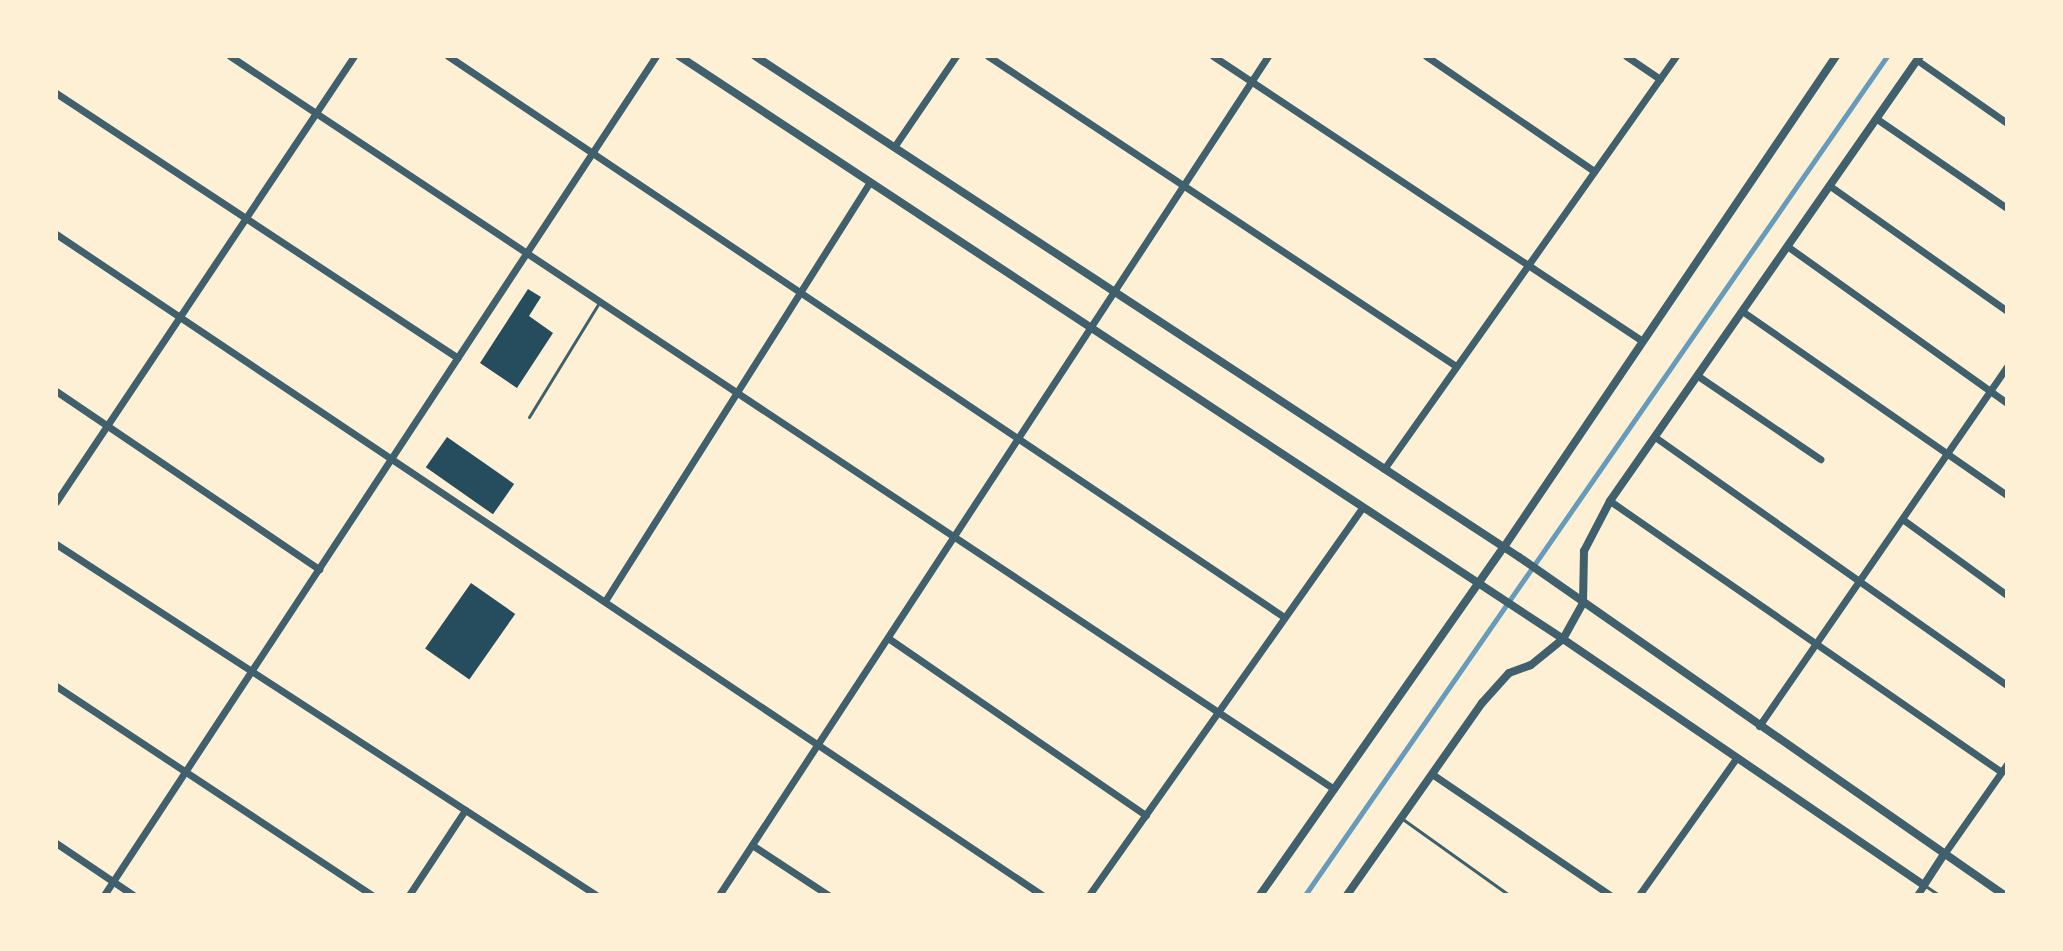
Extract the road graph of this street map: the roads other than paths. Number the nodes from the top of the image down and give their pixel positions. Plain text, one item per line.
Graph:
1 (230, 56) edge
2 (354, 56) edge
3 (448, 56) edge
4 (656, 56) edge
5 (679, 56) edge
6 (755, 56) edge
7 (956, 56) edge
8 (988, 56) edge
9 (1213, 56) edge
10 (1268, 56) edge
11 (1426, 56) edge
12 (1626, 56) edge
13 (1676, 56) edge
14 (1836, 56) edge
15 (1918, 58) edge
16 (1660, 79) junction
17 (1251, 82) junction
18 (56, 93) edge
19 (316, 113) junction
20 (1877, 119) junction
21 (2007, 123) edge
22 (894, 147) junction
23 (594, 151) junction
24 (1594, 171) junction
25 (870, 182) junction
26 (1830, 186) junction
27 (1183, 187) junction
28 (2007, 208) edge
29 (247, 215) junction
30 (56, 234) edge
31 (1787, 246) junction
32 (528, 251) junction
33 (1529, 267) junction
34 (801, 292) junction
35 (1114, 292) junction
36 (600, 300) junction
37 (1742, 311) junction
38 (2007, 311) edge
39 (178, 318) junction
40 (1090, 328) junction
41 (1641, 340) junction
42 (458, 358) junction
43 (1456, 366) junction
44 (2007, 366) edge
45 (1698, 376) junction
46 (56, 391) edge
47 (736, 391) junction
48 (1990, 391) junction
49 (2007, 403) edge
50 (529, 417) dead end
51 (107, 426) junction
52 (1020, 436) junction
53 (1655, 437) junction
54 (1950, 455) junction
55 (392, 458) junction
56 (1820, 459) dead end
57 (1384, 469) junction
58 (2007, 495) edge
59 (1610, 501) junction
60 (56, 502) edge
61 (1362, 508) junction
62 (1905, 521) junction
63 (955, 535) junction
64 (56, 544) edge
65 (1504, 547) junction
66 (319, 569) junction
67 (1864, 580) junction
68 (1477, 584) junction
69 (2007, 595) edge
70 (605, 601) junction
71 (1583, 603) junction
72 (1284, 617) junction
73 (888, 638) junction
74 (1563, 639) junction
75 (1819, 644) junction
76 (252, 670) junction
77 (2007, 685) edge
78 (56, 686) edge
79 (1217, 713) junction
80 (1759, 726) junction
81 (818, 744) junction
82 (1737, 757) junction
83 (2007, 764) edge
84 (185, 772) junction
85 (2001, 772) junction
86 (1432, 774) junction
87 (1334, 789) junction
88 (465, 810) junction
89 (1146, 815) junction
90 (1401, 818) junction
91 (56, 843) edge
92 (752, 845) junction
93 (1944, 854) junction
94 (113, 882) junction
95 (1924, 885) junction
96 (104, 895) edge
97 (133, 895) edge
98 (372, 895) edge
99 (409, 895) edge
100 (596, 895) edge
101 (719, 895) edge
102 (828, 895) edge
103 (1042, 895) edge
104 (1089, 895) edge
105 (1260, 895) edge
106 (1347, 895) edge
107 (1509, 895) edge
108 (1610, 895) edge
109 (1639, 895) edge
110 (1917, 895) edge
111 (1939, 895) edge
112 (2004, 895) edge

1 - 19 street
2 - 19 street
3 - 23 street
4 - 23 street
5 - 25 street
6 - 22 street
7 - 22 street
8 - 27 street
9 - 17 street
10 - 17 street
11 - 24 street
12 - 16 street
13 - 16 street
14 - 41 street
15 - 20 street
15 - 21 street
16 - 24 street
17 - 27 street
17 - 33 street
18 - 29 street
19 - 29 street
19 - 32 street
20 - 26 street
20 - 28 street
22 - 35 street
23 - 32 street
23 - 34 street
24 - 33 street
25 - 34 street
25 - 40 street
26 - 31 street
26 - 38 street
27 - 35 street
27 - 43 street
29 - 39 street
29 - 42 street
30 - 39 street
31 - 37 street
31 - 48 street
32 - 36 street
32 - 42 street
33 - 41 street
33 - 43 street
34 - 47 street
34 - 52 street
35 - 40 street
35 - 57 street
36 - 47 street
36 - 50 lane
37 - 45 street
37 - 54 street
39 - 51 street
39 - 55 street
40 - 52 street
40 - 61 street
41 - 65 street
42 - 55 street
43 - 57 street
44 - 48 street
45 - 53 street
45 - 56 street
46 - 51 street
47 - 63 street
47 - 70 street
48 - 49 street
48 - 54 street
51 - 60 street
51 - 66 street
52 - 63 street
52 - 72 street
53 - 59 street
53 - 67 street
54 - 58 street
54 - 62 street
55 - 66 street
55 - 70 street
57 - 65 street
59 - 71 street
59 - 75 street
61 - 68 street
61 - 72 street
62 - 67 street
62 - 69 street
63 - 73 street
63 - 79 street
64 - 76 street
65 - 68 street
65 - 71 street
66 - 76 street
67 - 75 street
67 - 77 street
68 - 74 street
68 - 87 street
70 - 81 street
71 - 74 street
71 - 80 street
72 - 79 street
73 - 81 street
73 - 89 street
74 - 82 street
74 - 86 street
75 - 80 street
75 - 85 street
76 - 84 street
76 - 88 street
78 - 84 street
79 - 87 street
79 - 89 street
80 - 93 street
81 - 92 street
81 - 103 street
82 - 95 street
82 - 109 street
83 - 85 street
84 - 94 street
84 - 98 street
85 - 93 street
86 - 90 street
86 - 108 street
87 - 105 street
88 - 99 street
88 - 100 street
89 - 104 street
90 - 106 street
90 - 107 lane
91 - 94 street
92 - 101 street
92 - 102 street
93 - 95 street
93 - 112 street
94 - 96 street
94 - 97 street
95 - 110 street
95 - 111 lane

